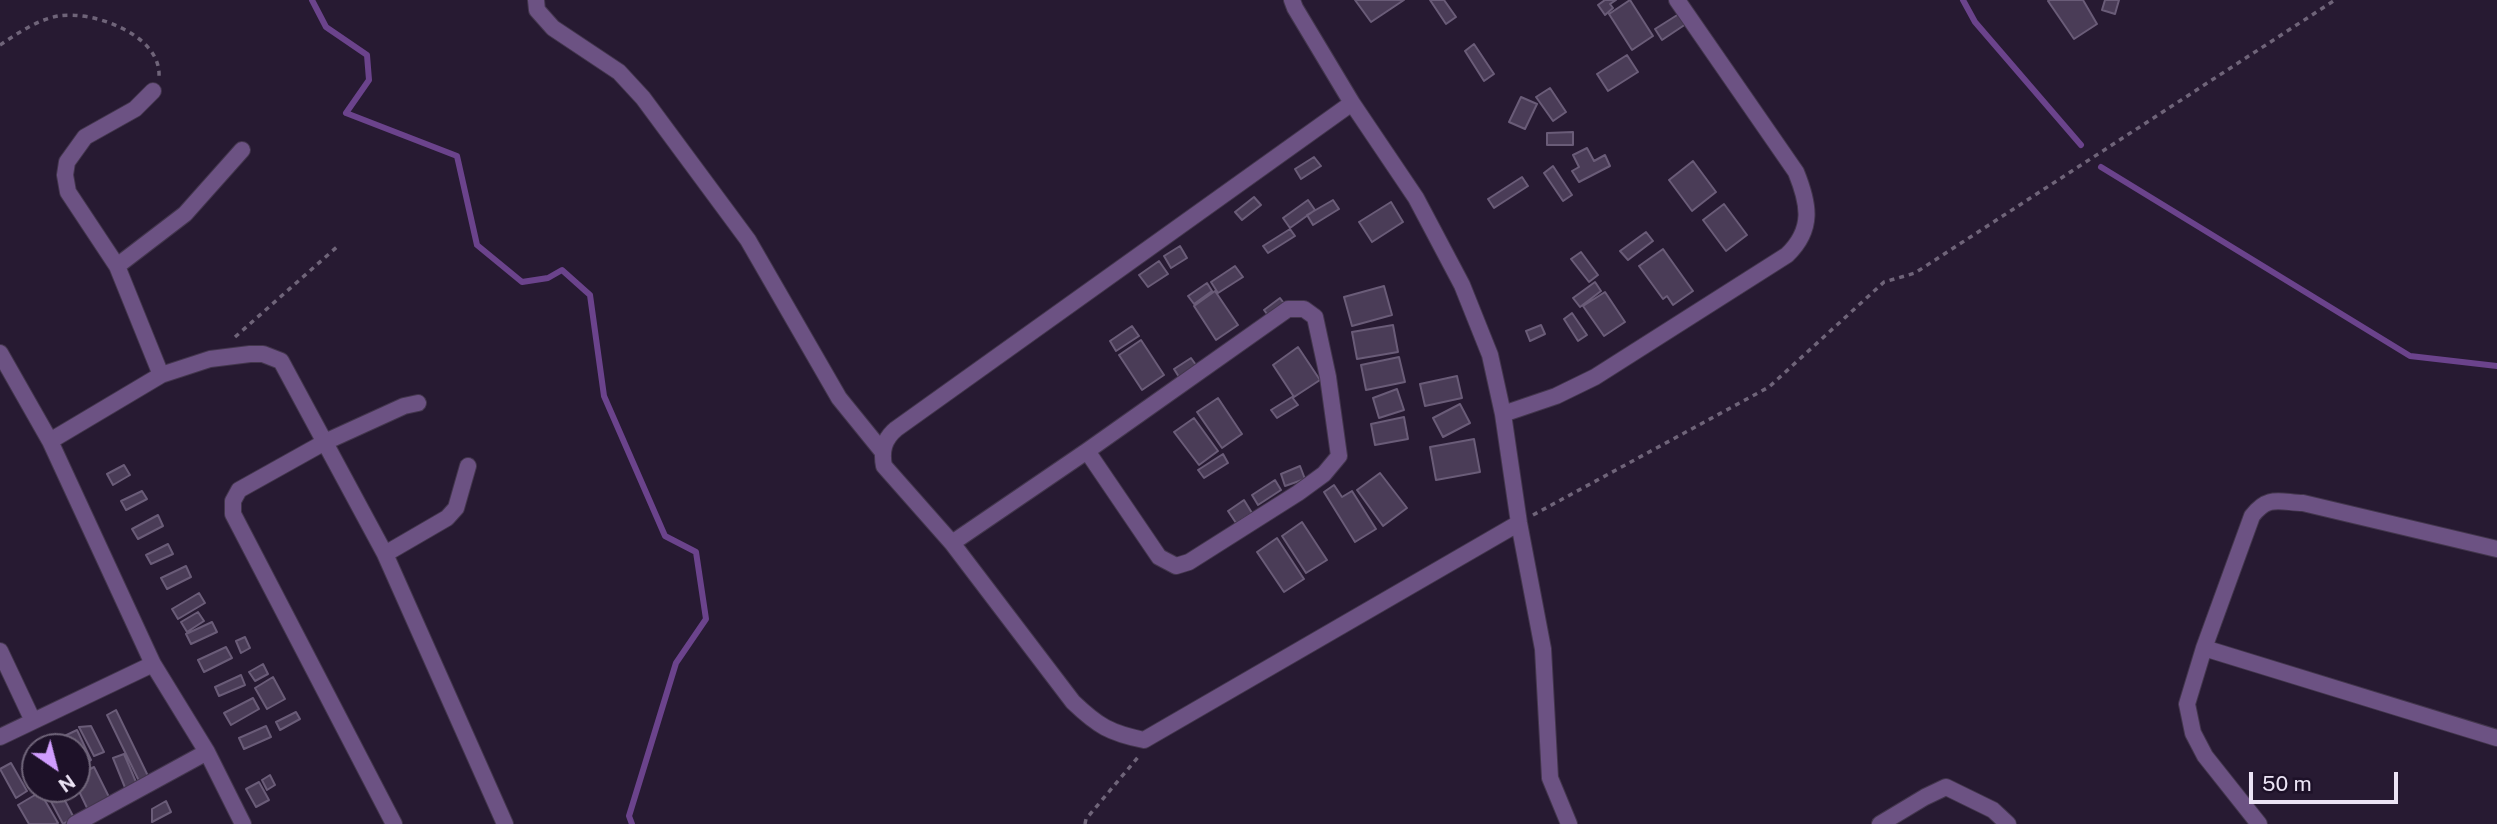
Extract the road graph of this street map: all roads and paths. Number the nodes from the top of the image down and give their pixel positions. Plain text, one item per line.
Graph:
1 (536, 0) edge
2 (1292, 0) edge
3 (1677, 0) edge
4 (2335, 0) edge
5 (0, 45) edge
6 (153, 91) joint
7 (1352, 103) junction
8 (242, 150) dead end
9 (338, 246) dead end
10 (117, 267) junction
11 (0, 353) edge
12 (210, 359) junction
13 (161, 375) junction
14 (418, 403) dead end
15 (1503, 414) junction
16 (50, 441) junction
17 (325, 442) junction
18 (882, 451) junction
19 (1087, 452) junction
20 (468, 466) dead end
21 (1519, 523) junction
22 (952, 543) junction
23 (2497, 549) edge
24 (385, 554) junction
25 (2204, 648) junction
26 (0, 651) edge
27 (153, 664) junction
28 (33, 721) junction
29 (0, 737) edge
30 (2497, 738) edge
31 (1144, 740) junction
32 (207, 752) junction
33 (75, 824) edge
34 (243, 824) edge
35 (394, 824) edge
36 (505, 824) edge
37 (1085, 824) edge
38 (1569, 824) edge
39 (1880, 824) edge
40 (2008, 824) edge
41 (2259, 824) edge

1 - 18 street
2 - 7 street
3 - 15 street
4 - 21 path
5 - 6 path
6 - 10 street
7 - 15 street
7 - 18 street
8 - 10 street
9 - 12 path
10 - 13 street
11 - 16 street
12 - 13 street
12 - 17 street
13 - 16 street
14 - 17 street
15 - 21 street
16 - 27 street
17 - 24 street
17 - 35 street
18 - 22 street
19 - 19 street
19 - 22 street
20 - 24 street
21 - 31 street
21 - 38 street
22 - 31 street
23 - 25 street
24 - 36 street
25 - 30 street
25 - 41 street
26 - 28 street
27 - 28 street
27 - 32 street
28 - 29 street
31 - 37 path
32 - 33 street
32 - 34 street
39 - 40 street

